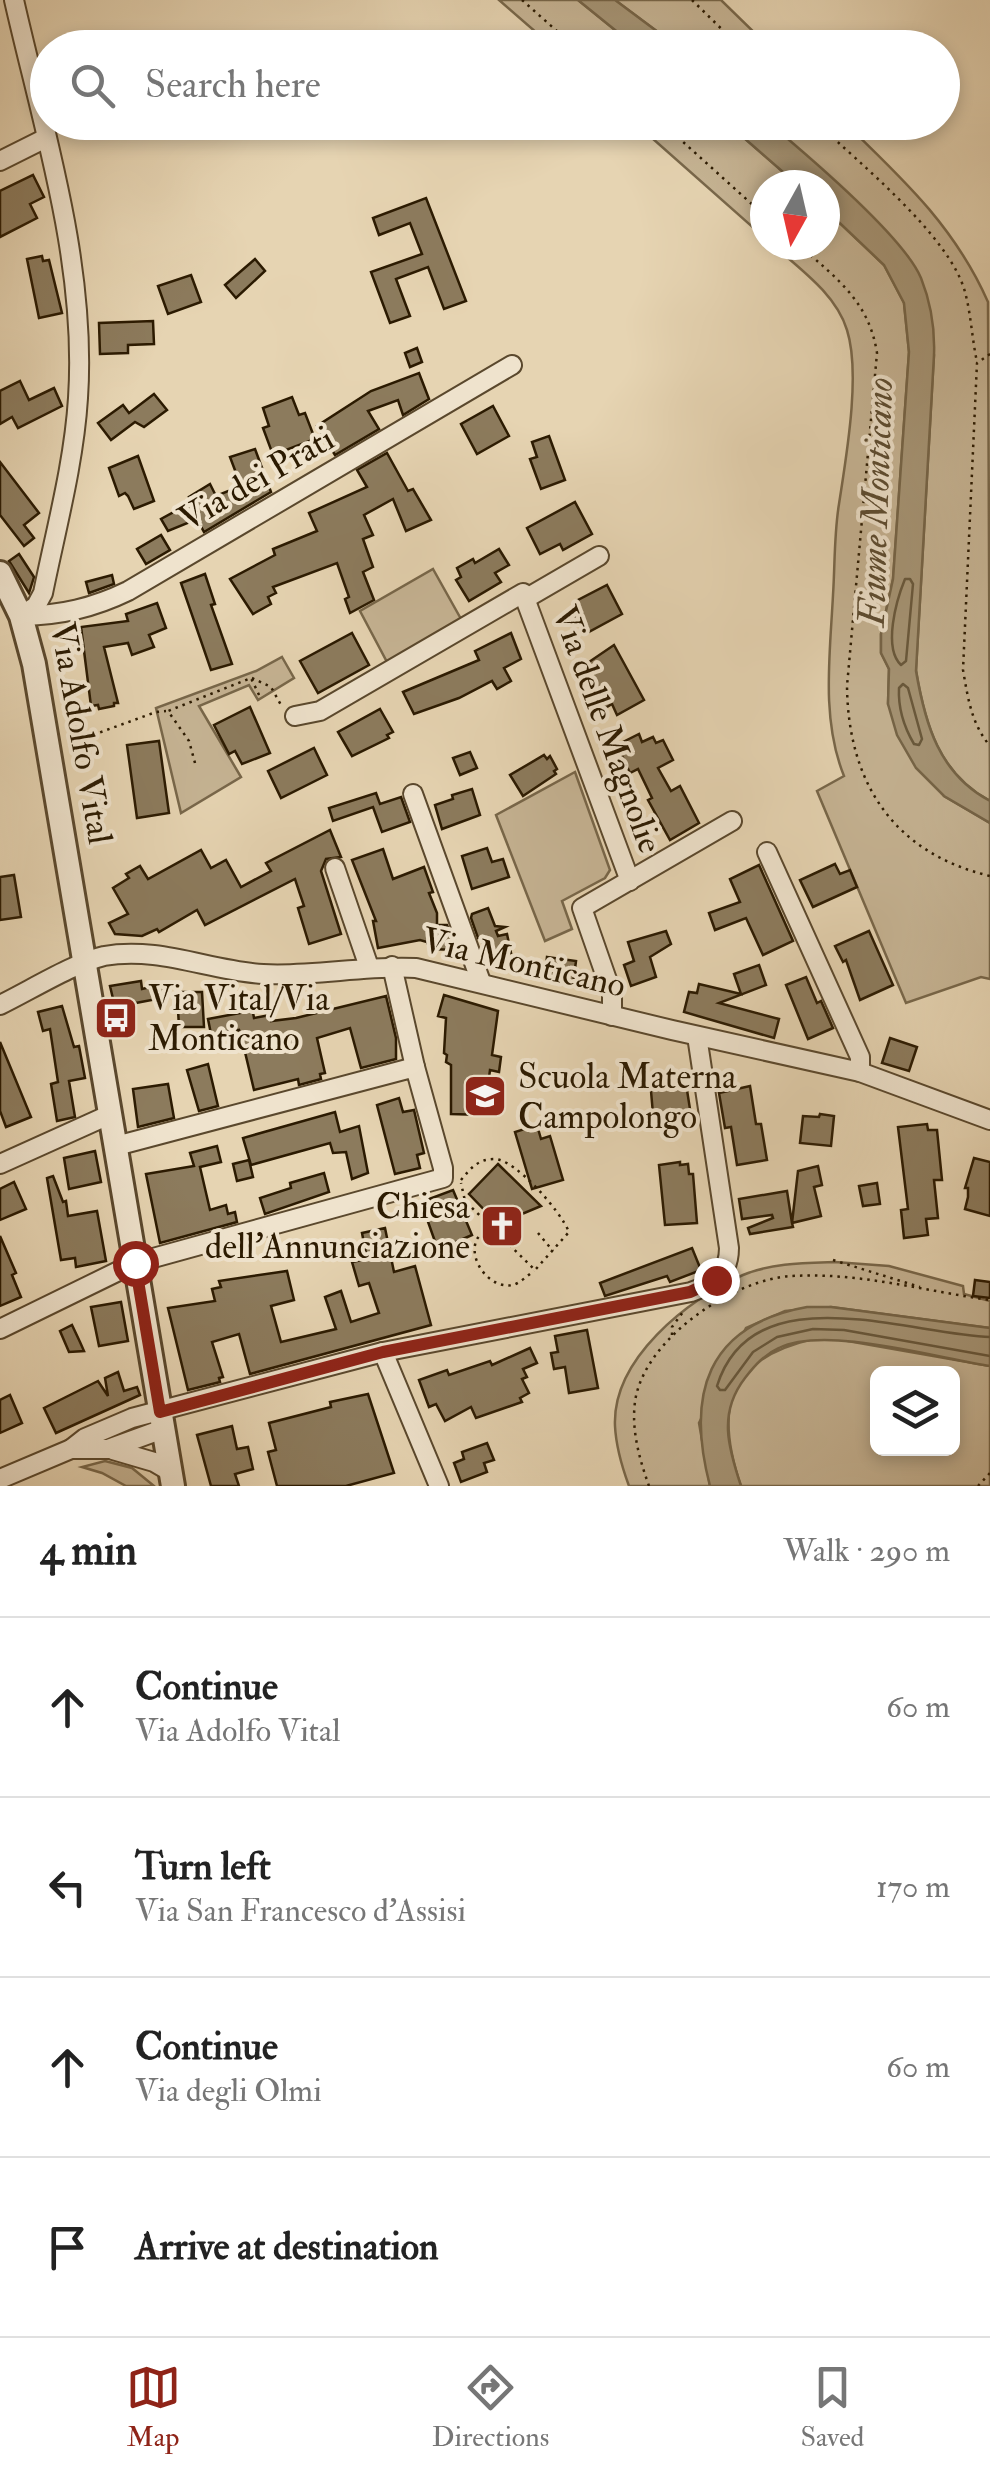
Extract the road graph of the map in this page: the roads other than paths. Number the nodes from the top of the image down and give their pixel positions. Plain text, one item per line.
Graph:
1 (14, 0) edge
2 (30, 69) edge
3 (42, 140) edge
4 (46, 140) edge
5 (0, 161) edge
6 (512, 365) dead end
7 (599, 556) dead end
8 (0, 574) edge
9 (525, 599) junction
10 (21, 616) junction
11 (296, 716) road end
12 (413, 794) dead end
13 (732, 821) dead end
14 (767, 852) dead end
15 (335, 868) dead end
16 (630, 881) junction
17 (85, 963) junction
18 (392, 966) junction
19 (369, 967) junction
20 (481, 982) junction
21 (0, 1005) edge
22 (612, 1016) junction
23 (697, 1036) junction
24 (415, 1066) junction
25 (860, 1072) junction
26 (111, 1114) junction
27 (990, 1120) edge
28 (116, 1146) junction
29 (0, 1164) edge
30 (135, 1263) junction
31 (0, 1329) edge
32 (383, 1352) junction
33 (162, 1421) junction
34 (71, 1449) junction
35 (108, 1449) junction
36 (0, 1478) edge
37 (172, 1479) edge
38 (438, 1483) edge
39 (417, 1486) edge

1 - 2 street, Via Adolfo Vital
3 - 5 street
4 - 10 street, Via Adolfo Vital
6 - 10 street, Via dei Prati
7 - 9 street, Via delle Magnolie
8 - 10 street
9 - 11 street, Via delle Magnolie
9 - 16 street, Via delle Magnolie
10 - 17 street, Via Adolfo Vital
12 - 20 street
13 - 16 street, Via delle Magnolie
14 - 25 street
15 - 19 street
16 - 22 street, Via delle Magnolie
17 - 19 street, Via Monticano
17 - 21 street, Via Monticano
17 - 26 street, Via Adolfo Vital
18 - 19 street, Via Monticano
18 - 20 street, Via Monticano
18 - 24 street
20 - 22 street, Via Monticano
22 - 23 street, Via Monticano
23 - 25 street, Via Monticano
23 - 32 street
24 - 28 street
24 - 30 street
25 - 27 street, Via Monticano
26 - 28 street, Via Adolfo Vital
26 - 29 street
28 - 30 street, Via Adolfo Vital
30 - 31 street
30 - 33 street, Via Adolfo Vital
32 - 33 street
32 - 38 street
33 - 34 street
33 - 35 street
33 - 37 street, Via Adolfo Vital
34 - 35 street
34 - 36 street
35 - 37 street
38 - 39 street

